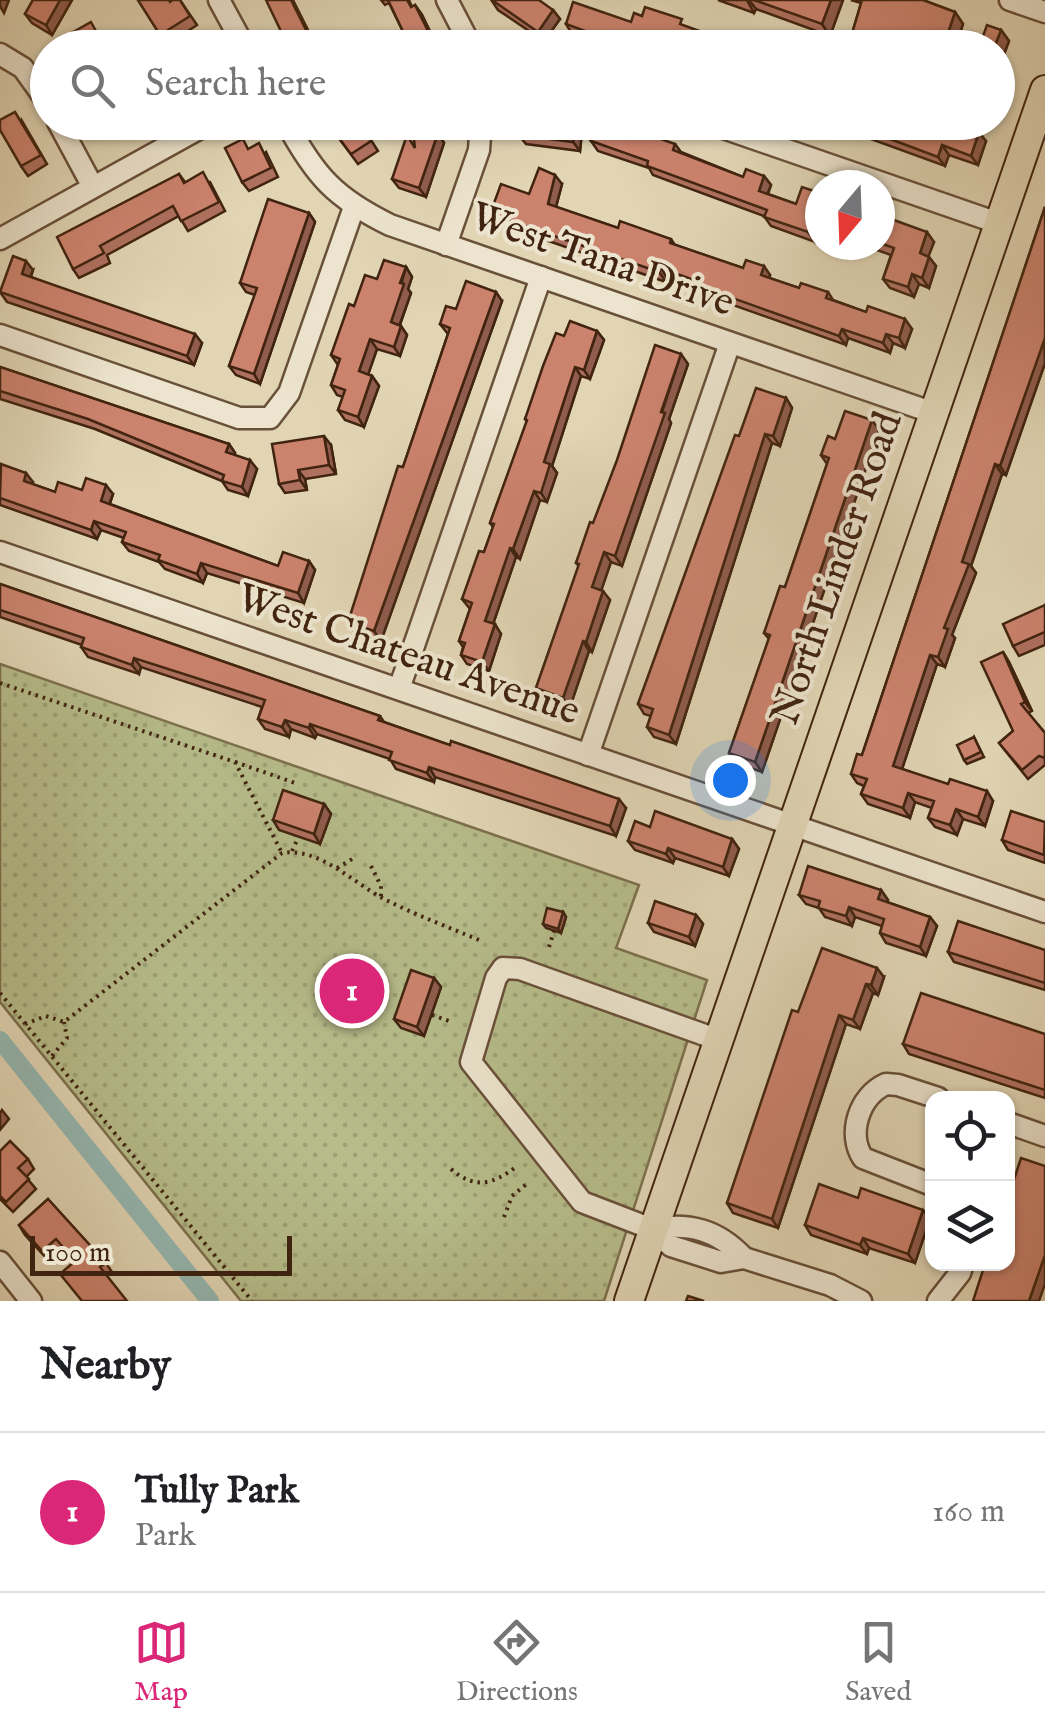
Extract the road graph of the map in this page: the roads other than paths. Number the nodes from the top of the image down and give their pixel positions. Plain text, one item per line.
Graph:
1 (219, 0) edge
2 (447, 0) edge
3 (1010, 0) edge
4 (1045, 12) edge
5 (235, 30) edge
6 (463, 30) edge
7 (0, 54) edge
8 (30, 78) edge
9 (1045, 90) edge
10 (68, 140) edge
11 (178, 140) edge
12 (297, 140) edge
13 (480, 140) edge
14 (758, 140) edge
15 (93, 187) junction
16 (354, 207) junction
17 (998, 223) junction
18 (0, 239) edge
19 (446, 244) junction
20 (541, 277) junction
21 (0, 335) edge
22 (730, 342) junction
23 (934, 413) junction
24 (0, 552) edge
25 (399, 690) junction
26 (588, 755) junction
27 (792, 827) junction
28 (1045, 912) edge
29 (716, 1039) junction
30 (925, 1093) edge
31 (1015, 1126) edge
32 (1045, 1136) edge
33 (925, 1182) edge
34 (652, 1229) junction
35 (0, 1262) edge
36 (960, 1271) edge
37 (31, 1301) edge
38 (629, 1301) edge
39 (861, 1301) edge
40 (938, 1301) edge

1 - 5 street
2 - 6 street
3 - 4 street
7 - 8 street
9 - 17 main road, North Linder Road
10 - 15 street
11 - 15 street
12 - 16 street, West Tana Drive
13 - 19 street
14 - 17 street
15 - 18 street
16 - 19 street, West Tana Drive
16 - 21 street
17 - 23 main road, North Linder Road
19 - 20 street, West Tana Drive
20 - 22 street, West Tana Drive
20 - 25 street
22 - 23 street, West Tana Drive
22 - 26 street
23 - 27 main road, North Linder Road
24 - 25 street, West Chateau Avenue
25 - 26 street, West Chateau Avenue
26 - 27 street, West Chateau Avenue
27 - 28 street, West Chateau Avenue
27 - 29 main road, North Linder Road
29 - 34 main road, North Linder Road
29 - 34 street
30 - 33 street
31 - 32 street
34 - 38 main road, North Linder Road
34 - 39 street
35 - 37 street
36 - 40 street

